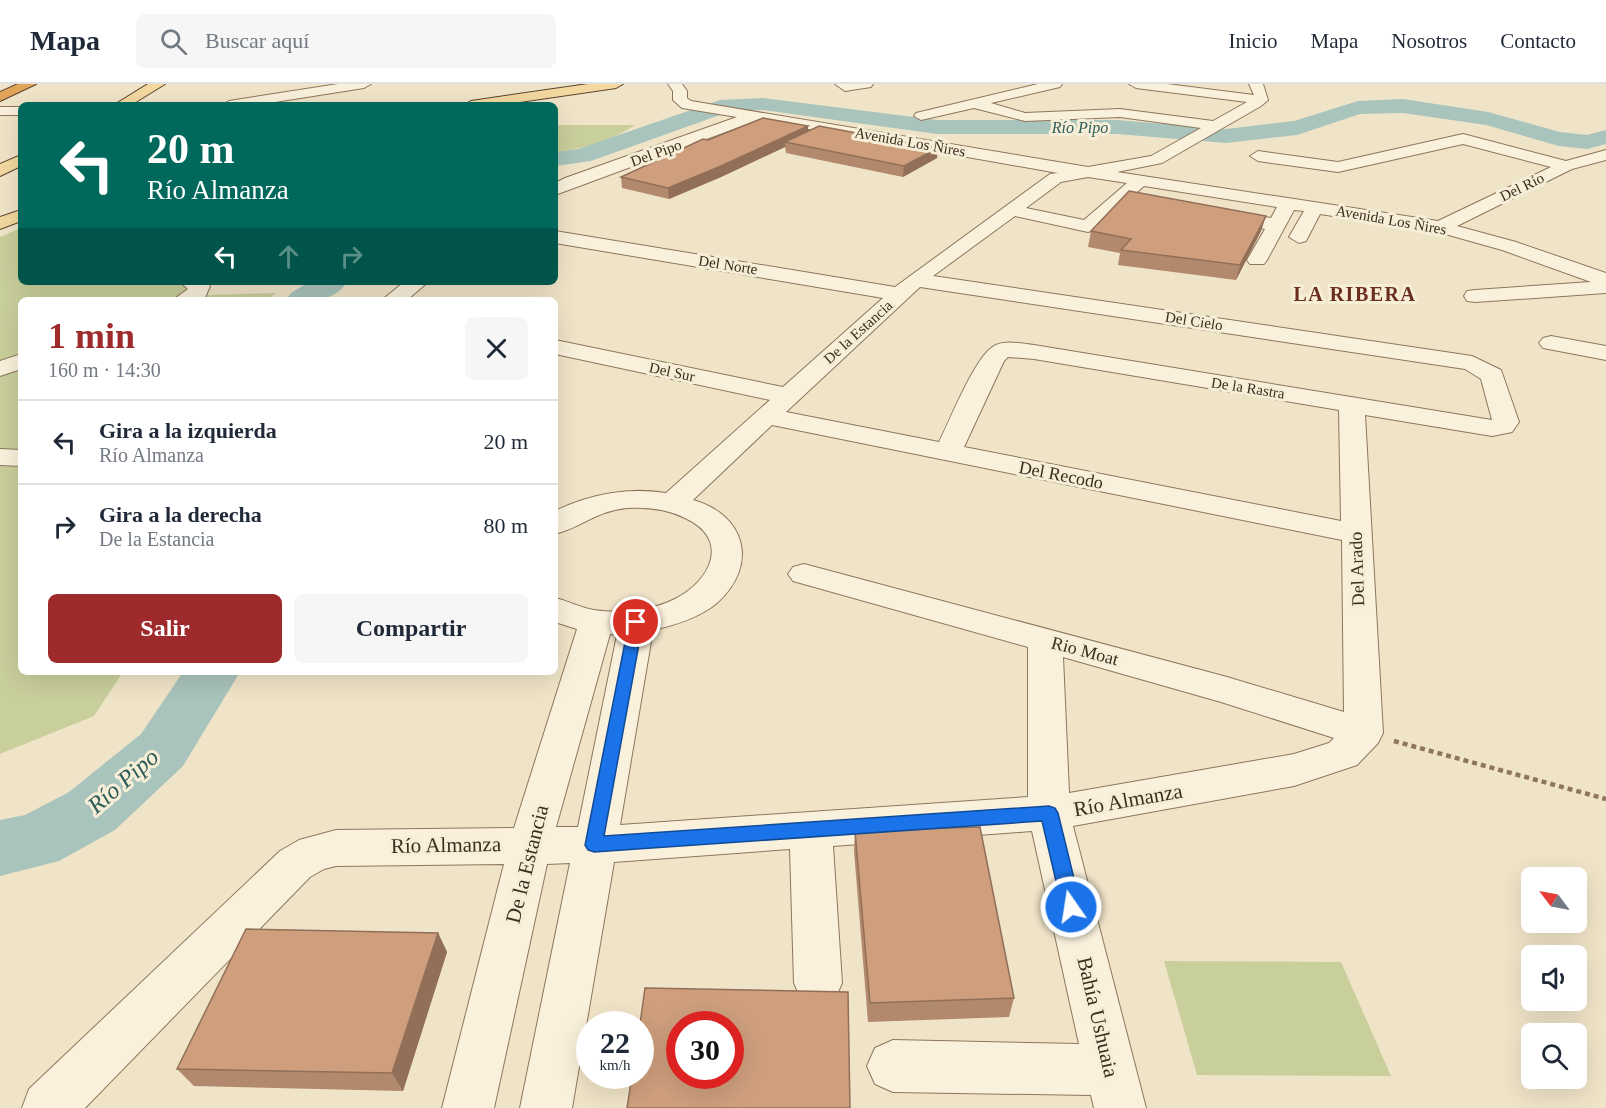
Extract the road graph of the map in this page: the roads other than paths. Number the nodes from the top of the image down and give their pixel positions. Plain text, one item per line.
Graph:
1 (29, 84) edge
2 (159, 84) edge
3 (364, 84) edge
4 (616, 84) edge
5 (623, 84) edge
6 (866, 84) edge
7 (1055, 84) edge
8 (1136, 84) edge
9 (1256, 84) edge
10 (674, 85) edge
11 (338, 86) edge
12 (600, 86) junction
13 (844, 86) edge
14 (0, 97) edge
15 (353, 99) dead end
16 (1261, 100) junction
17 (126, 102) edge
18 (246, 102) edge
19 (491, 102) edge
20 (973, 104) junction
21 (0, 111) edge
22 (18, 111) edge
23 (757, 116) junction
24 (921, 116) dead end
25 (1216, 126) junction
26 (1187, 142) junction
27 (958, 148) junction
28 (1113, 154) junction
29 (1606, 155) edge
30 (1258, 156) dead end
31 (1081, 157) junction
32 (18, 162) edge
33 (1566, 166) junction
34 (0, 171) edge
35 (1060, 173) junction
36 (1139, 173) junction
37 (1094, 185) junction
38 (558, 188) edge
39 (1121, 198) junction
40 (1141, 201) edge
41 (1288, 203) junction
42 (1068, 205) dead end
43 (1315, 207) junction
44 (1010, 210) junction
45 (1196, 211) edge
46 (18, 216) edge
47 (1049, 218) junction
48 (0, 223) edge
49 (1276, 225) junction
50 (1440, 227) junction
51 (558, 237) edge
52 (1299, 237) dead end
53 (1257, 260) edge
54 (1604, 280) edge
55 (198, 285) edge
56 (414, 285) edge
57 (908, 287) junction
58 (1475, 296) dead end
59 (193, 297) edge
60 (397, 297) edge
61 (1551, 343) dead end
62 (558, 348) edge
63 (1606, 353) edge
64 (18, 362) edge
65 (0, 369) edge
66 (788, 396) junction
67 (1352, 405) junction
68 (766, 416) junction
69 (1492, 428) joint
70 (948, 452) junction
71 (0, 457) edge
72 (18, 458) edge
73 (0, 479) edge
74 (18, 479) edge
75 (673, 502) junction
76 (558, 521) edge
77 (1355, 533) junction
78 (804, 574) dead end
79 (558, 611) edge
80 (616, 622) junction
81 (1045, 641) junction
82 (1364, 733) junction
83 (1049, 813) junction
84 (811, 830) junction
85 (530, 844) junction
86 (594, 845) junction
87 (818, 983) dead end
88 (894, 1066) dead end
89 (1115, 1089) edge
90 (48, 1108) edge
91 (468, 1108) edge
92 (546, 1108) edge

1 - 14 highway
2 - 17 main road
3 - 11 street
4 - 12 main road
5 - 12 main road
6 - 13 street
7 - 20 street
8 - 16 street
9 - 16 street
10 - 23 street, Avenida Los Ñires
11 - 15 street
11 - 18 street
12 - 19 main road
16 - 25 street, De la Estancia
20 - 24 street
20 - 25 street
21 - 22 street
23 - 27 street, Avenida Los Ñires
23 - 38 street, Del Pipo
25 - 26 street, De la Estancia
26 - 28 street, De la Estancia
26 - 36 street, De la Estancia
27 - 31 street, Avenida Los Ñires
27 - 35 street, Avenida Los Ñires
28 - 31 street, De la Estancia
28 - 36 street, Avenida Los Ñires
29 - 33 street, Del Rio
30 - 33 street
31 - 35 street, De la Estancia
32 - 34 main road
33 - 50 street, Del Rio
35 - 37 street, De la Estancia
35 - 44 street, De la Estancia
36 - 37 street, Avenida Los Ñires
36 - 39 street
36 - 41 street, Avenida Los Ñires
37 - 39 street
39 - 40 street
39 - 47 street
41 - 43 street, Avenida Los Ñires
41 - 49 street
42 - 47 street
43 - 50 street, Avenida Los Ñires
43 - 52 street
44 - 47 street
44 - 57 street, De la Estancia
45 - 49 street
46 - 48 main road
49 - 53 street
50 - 54 street, Avenida Los Ñires
51 - 57 street, Del Norte
54 - 58 street
55 - 59 street
56 - 60 street
57 - 66 street, De la Estancia
57 - 69 street, Del Cielo
61 - 63 street
62 - 66 street, Del Sur
64 - 65 street
66 - 68 street, De la Estancia
67 - 69 street, De la Rastra
67 - 70 street, De la Rastra
67 - 77 street, Del Arado
68 - 70 street, Del Recodo
68 - 75 street, De la Estancia
70 - 77 street, Del Recodo
71 - 72 street
73 - 74 street
75 - 76 street
75 - 80 street
77 - 82 street, Del Arado
78 - 81 street, Rio Moat
79 - 80 street
80 - 85 street, De la Estancia
80 - 86 street
81 - 82 street, Rio Moat
81 - 83 street, Bahía Ushuaia
82 - 83 street, Río Almanza
83 - 84 street, Río Almanza
83 - 89 street, Bahía Ushuaia
84 - 86 street, Río Almanza
84 - 87 street
85 - 86 street, Río Almanza
85 - 90 street, Río Almanza
85 - 91 street, De la Estancia
86 - 92 street
88 - 89 street

